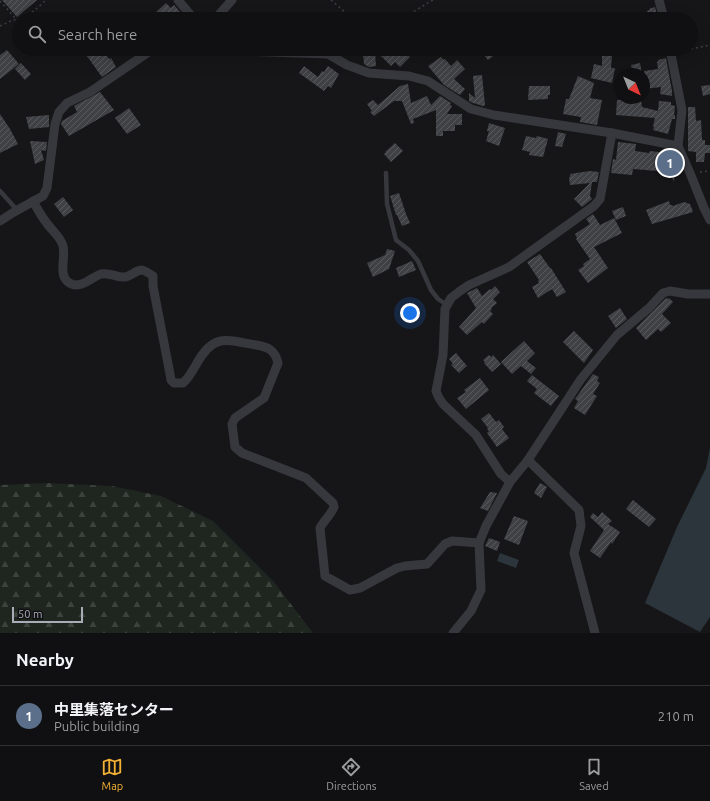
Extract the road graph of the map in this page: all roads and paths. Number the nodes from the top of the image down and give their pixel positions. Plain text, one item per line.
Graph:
1 (46, 0) edge
2 (178, 0) edge
3 (232, 0) edge
4 (331, 0) edge
5 (432, 0) edge
6 (659, 0) edge
7 (0, 1) edge
8 (32, 12) edge
9 (188, 12) edge
10 (221, 12) edge
11 (345, 12) edge
12 (412, 12) edge
13 (662, 12) edge
14 (12, 15) edge
15 (12, 22) edge
16 (0, 26) edge
17 (710, 45) edge
18 (698, 48) edge
19 (143, 56) edge
20 (331, 56) edge
21 (671, 56) edge
22 (612, 133) junction
23 (678, 146) junction
24 (386, 173) dead end
25 (0, 190) edge
26 (33, 201) junction
27 (17, 210) junction
28 (710, 220) edge
29 (0, 221) edge
30 (710, 294) edge
31 (447, 305) junction
32 (528, 460) junction
33 (510, 482) junction
34 (479, 542) junction
35 (453, 633) edge
36 (596, 633) edge

1 - 8 path
2 - 9 street
3 - 10 street
4 - 11 path
5 - 12 path
6 - 13 street
7 - 14 path
15 - 16 path
17 - 18 path
19 - 26 street
20 - 22 street
21 - 23 street
22 - 23 street
22 - 31 street
23 - 28 street
24 - 31 lane
25 - 27 lane
26 - 27 street
26 - 34 street
27 - 29 street
30 - 32 street
31 - 33 street
32 - 33 street
32 - 36 street
33 - 34 street
34 - 35 street

